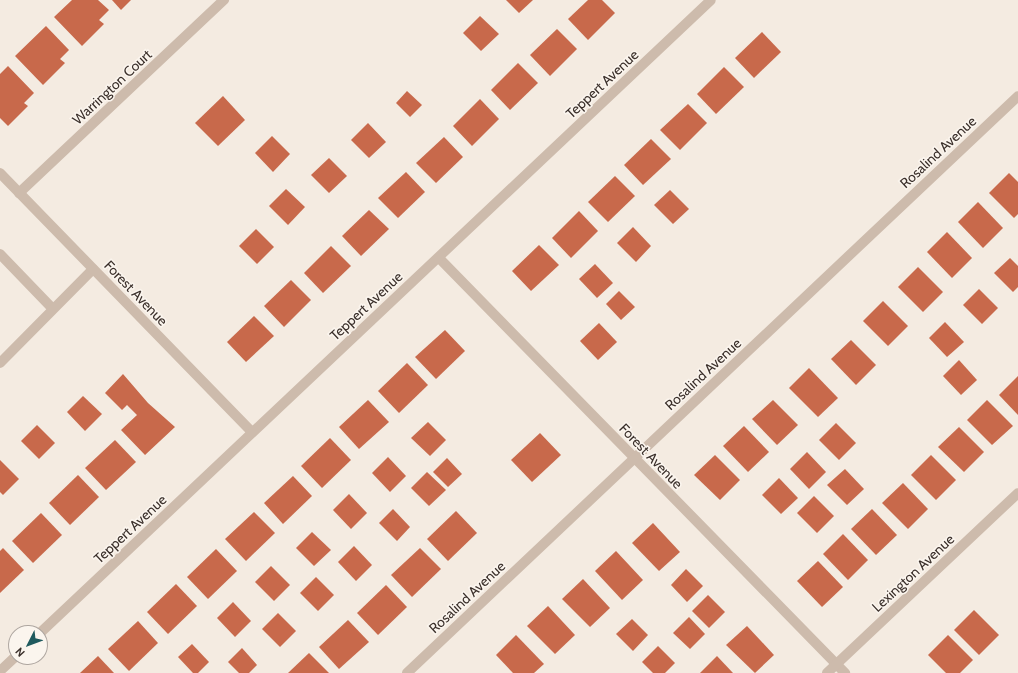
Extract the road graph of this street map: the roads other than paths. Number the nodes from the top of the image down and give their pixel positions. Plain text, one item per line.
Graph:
1 (224, 0) edge
2 (711, 0) edge
3 (1018, 96) edge
4 (0, 173) edge
5 (19, 193) junction
6 (0, 254) edge
7 (439, 258) junction
8 (93, 269) junction
9 (53, 310) junction
10 (0, 363) edge
11 (252, 432) junction
12 (634, 459) junction
13 (1018, 493) edge
14 (48, 625) edge
15 (8, 664) edge
16 (836, 664) junction
17 (0, 671) edge
18 (407, 673) edge
19 (827, 673) edge
20 (845, 673) edge

1 - 5 street, Warrington Court
2 - 7 street, Teppert Avenue
3 - 12 street, Rosalind Avenue
4 - 5 street, Forest Avenue
5 - 8 street, Forest Avenue
6 - 9 street
7 - 11 street, Teppert Avenue
7 - 12 street, Forest Avenue
8 - 9 street
8 - 11 street, Forest Avenue
9 - 10 street
11 - 14 street, Teppert Avenue
12 - 16 street, Forest Avenue
12 - 18 street, Rosalind Avenue
13 - 16 street, Lexington Avenue
15 - 17 street
16 - 19 street, Lexington Avenue
16 - 20 street, Forest Avenue

